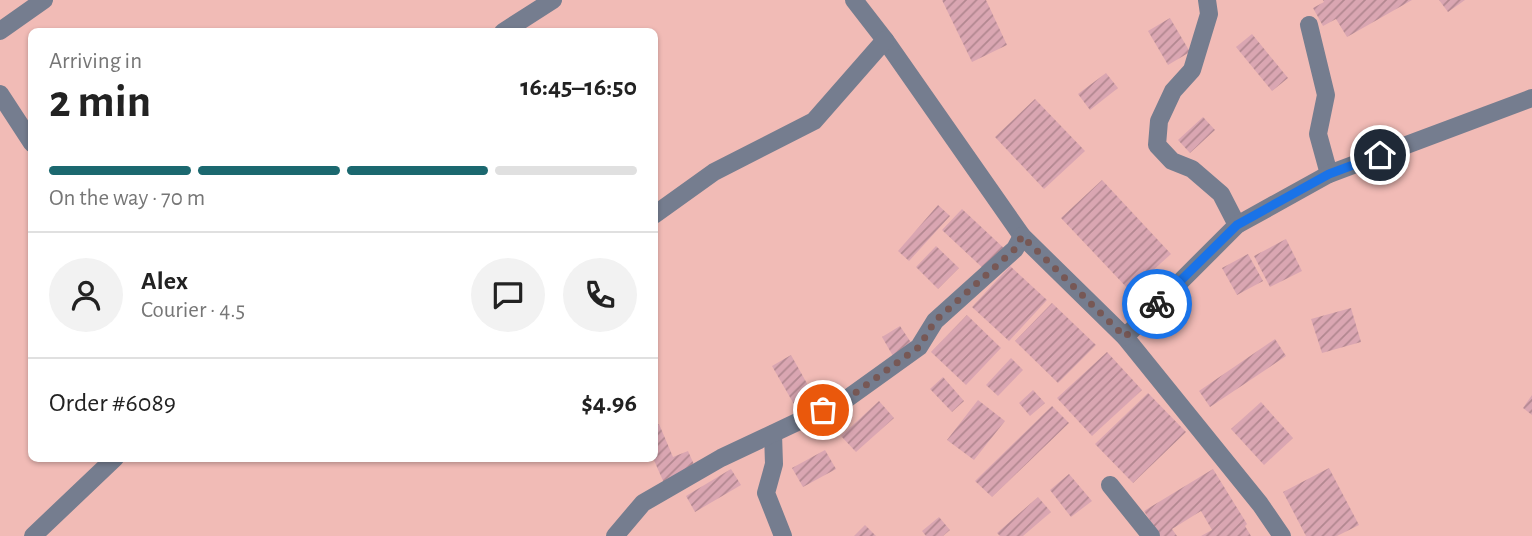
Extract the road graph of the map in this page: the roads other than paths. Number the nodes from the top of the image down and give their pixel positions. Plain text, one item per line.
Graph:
1 (44, 0) edge
2 (553, 0) edge
3 (854, 0) edge
4 (1207, 0) edge
5 (1309, 25) dead end
6 (509, 28) edge
7 (0, 31) edge
8 (885, 40) junction
9 (0, 94) edge
10 (1532, 98) edge
11 (28, 136) edge
12 (1329, 174) junction
13 (658, 212) edge
14 (1237, 225) junction
15 (1022, 236) junction
16 (1125, 337) junction
17 (773, 434) junction
18 (111, 462) edge
19 (1110, 485) dead end
20 (33, 536) edge
21 (615, 536) edge
22 (783, 536) edge
23 (1151, 536) edge
24 (1282, 536) edge

1 - 7 street
2 - 6 street
3 - 8 street
4 - 14 street
5 - 12 street
8 - 13 street
8 - 15 street
9 - 11 street
10 - 12 street
12 - 14 street
14 - 16 street
15 - 16 street
15 - 17 street
16 - 24 street
17 - 21 street
17 - 22 street
18 - 20 street
19 - 23 street

